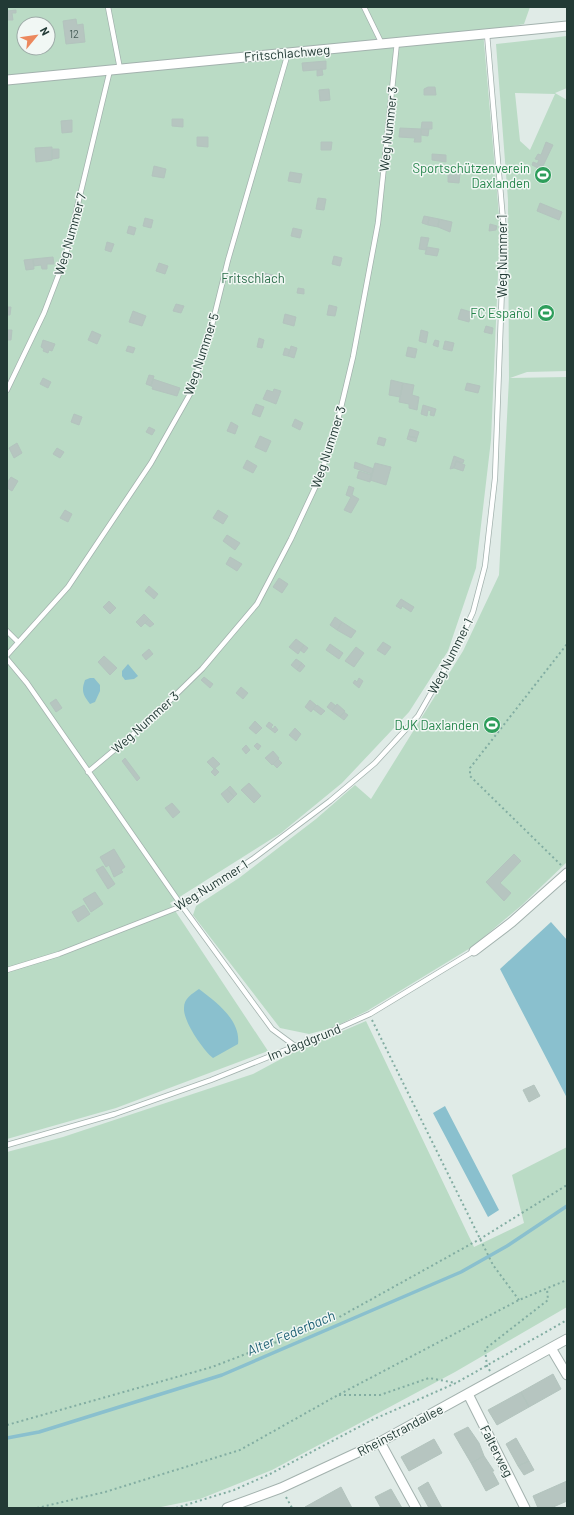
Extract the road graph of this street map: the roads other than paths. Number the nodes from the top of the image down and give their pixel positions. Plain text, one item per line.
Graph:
1 (108, 7) edge
2 (364, 7) edge
3 (567, 26) edge
4 (487, 34) junction
5 (397, 42) junction
6 (382, 44) junction
7 (288, 53) junction
8 (120, 69) junction
9 (110, 70) junction
10 (7, 80) edge
11 (7, 390) edge
12 (7, 632) edge
13 (18, 642) junction
14 (7, 655) edge
15 (7, 659) edge
16 (88, 772) junction
17 (564, 870) edge
18 (182, 906) junction
19 (474, 951) joint
20 (7, 970) edge
21 (295, 1046) junction
22 (7, 1145) edge
23 (567, 1339) edge
24 (551, 1348) junction
25 (567, 1375) edge
26 (468, 1394) junction
27 (380, 1442) junction
28 (227, 1508) edge
29 (416, 1508) edge
30 (525, 1508) edge

1 - 8 lane
2 - 6 lane
3 - 4 street, Fritschlachweg
4 - 5 street, Fritschlachweg
4 - 18 lane, Weg Nummer 1
5 - 6 street, Fritschlachweg
5 - 16 lane, Weg Nummer 3
6 - 7 street, Fritschlachweg
7 - 8 street, Fritschlachweg
7 - 13 lane, Weg Nummer 5
8 - 9 street, Fritschlachweg
9 - 10 street, Fritschlachweg
9 - 11 lane, Weg Nummer 7
12 - 13 lane
13 - 14 lane, Weg Nummer 5
15 - 16 lane
16 - 18 lane
17 - 19 street, Im Jagdgrund
18 - 20 lane, Weg Nummer 1
18 - 21 lane
19 - 21 lane, Im Jagdgrund
21 - 22 lane, Im Jagdgrund
23 - 24 street, Rheinstrandallee
24 - 25 street
24 - 26 street, Rheinstrandallee
26 - 27 street, Rheinstrandallee
26 - 30 street, Falterweg
27 - 28 street, Rheinstrandallee
27 - 29 street

